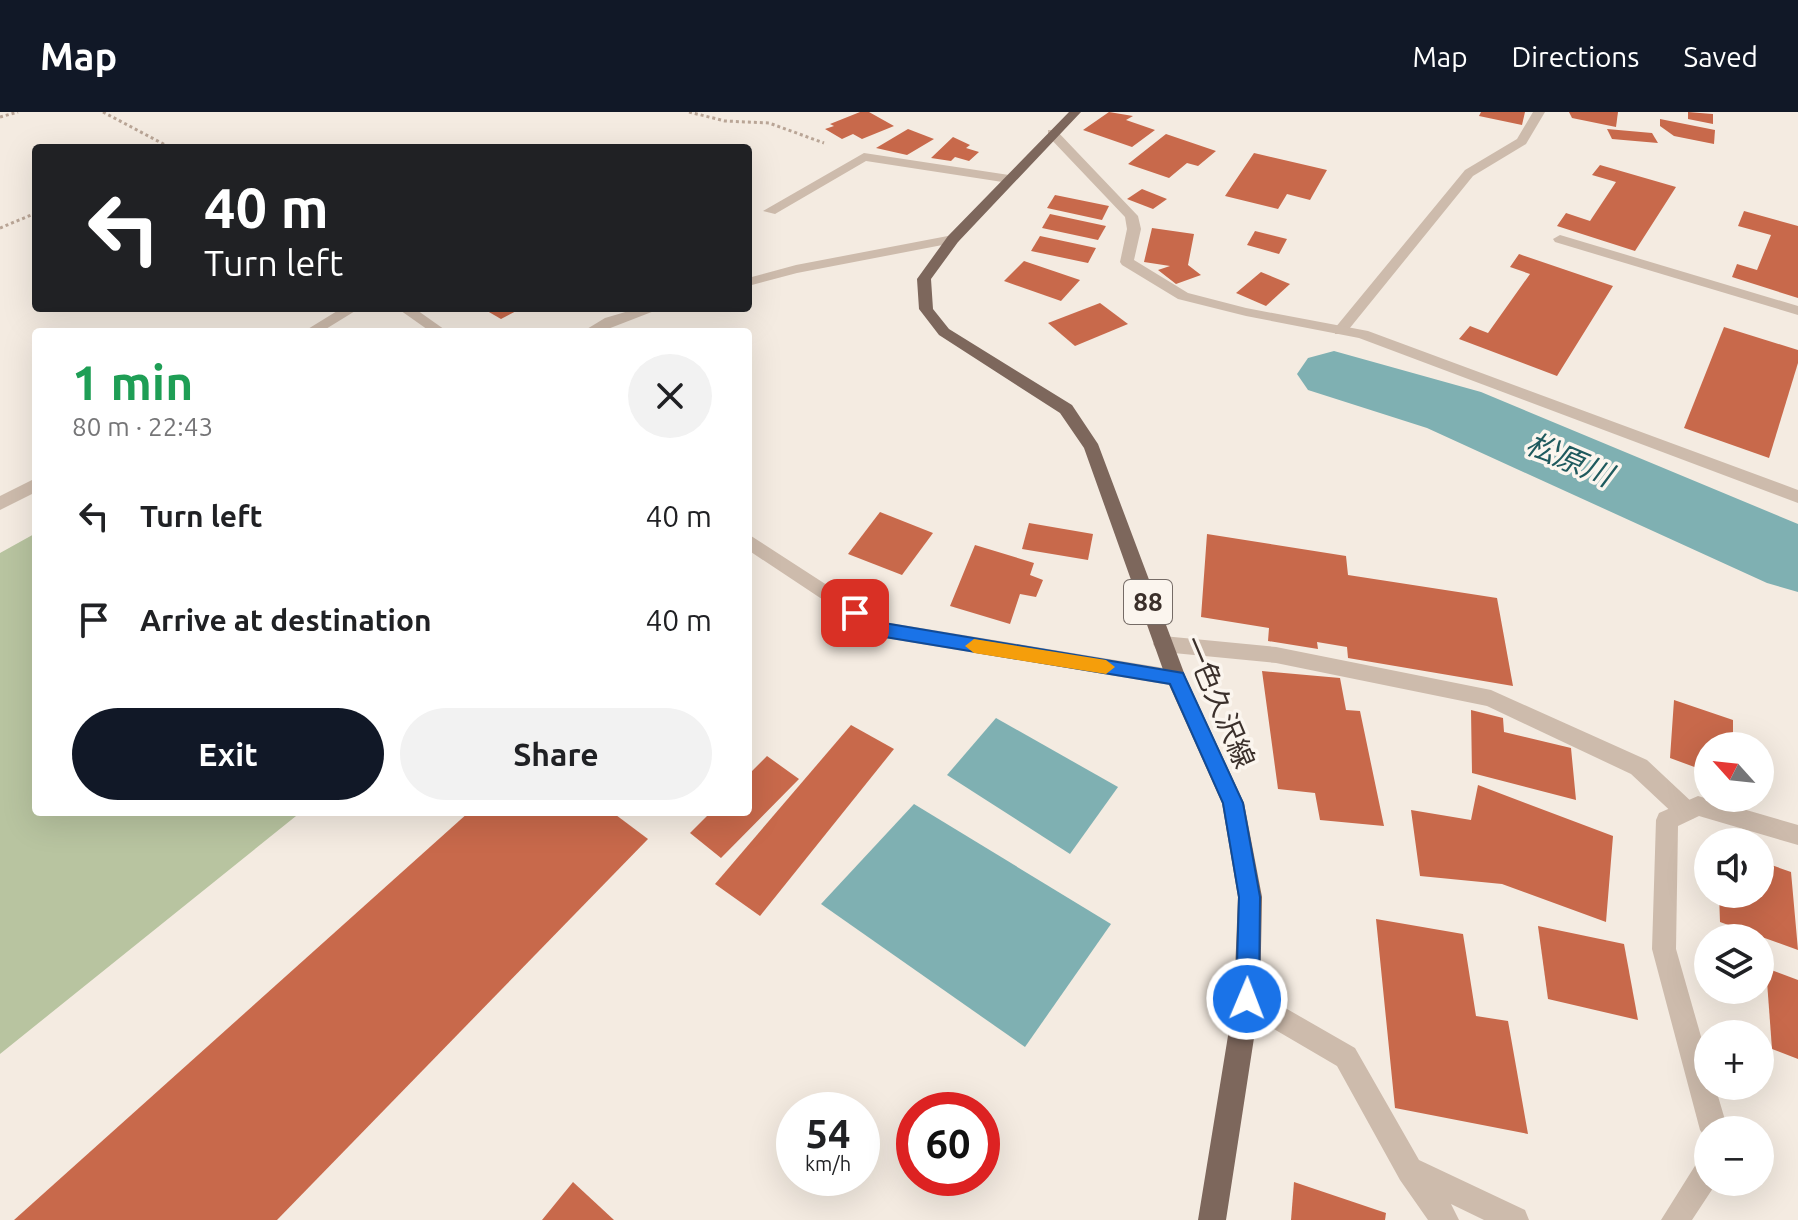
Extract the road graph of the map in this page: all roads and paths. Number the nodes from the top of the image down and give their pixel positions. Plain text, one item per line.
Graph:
1 (18, 112) edge
2 (103, 112) edge
3 (689, 112) edge
4 (1075, 112) edge
5 (1539, 112) edge
6 (0, 117) edge
7 (1052, 133) junction
8 (163, 144) edge
9 (864, 157) junction
10 (1009, 179) junction
11 (770, 211) dead end
12 (32, 215) edge
13 (0, 228) edge
14 (953, 239) junction
15 (1560, 239) dead end
16 (752, 281) edge
17 (1798, 311) edge
18 (346, 312) edge
19 (410, 312) edge
20 (641, 312) edge
21 (317, 328) edge
22 (435, 328) edge
23 (597, 328) edge
24 (1340, 331) junction
25 (32, 486) edge
26 (1798, 497) edge
27 (0, 504) edge
28 (752, 544) edge
29 (1163, 644) junction
30 (1176, 678) junction
31 (1686, 811) junction
32 (1798, 835) edge
33 (1247, 999) junction
34 (1710, 1116) edge
35 (1410, 1170) junction
36 (1694, 1192) edge
37 (1212, 1220) edge
38 (1445, 1220) edge
39 (1515, 1220) edge
40 (1675, 1220) edge

1 - 6 path
2 - 8 path
3 - 9 path
4 - 7 main road, 一色久沢線 / 88
5 - 24 street
7 - 10 main road, 一色久沢線 / 88
7 - 24 street
9 - 10 street
9 - 11 street
10 - 14 main road, 一色久沢線 / 88
12 - 13 path
14 - 16 street
14 - 29 main road, 一色久沢線 / 88
15 - 17 street
18 - 21 street
19 - 22 street
20 - 23 street
24 - 26 street
25 - 27 street
28 - 30 street
29 - 30 main road, 一色久沢線 / 88
29 - 31 street
30 - 33 main road, 一色久沢線 / 88
31 - 32 street
31 - 34 street
33 - 35 street
33 - 37 main road, 一色久沢線 / 88
35 - 38 street
35 - 39 street
36 - 40 street

